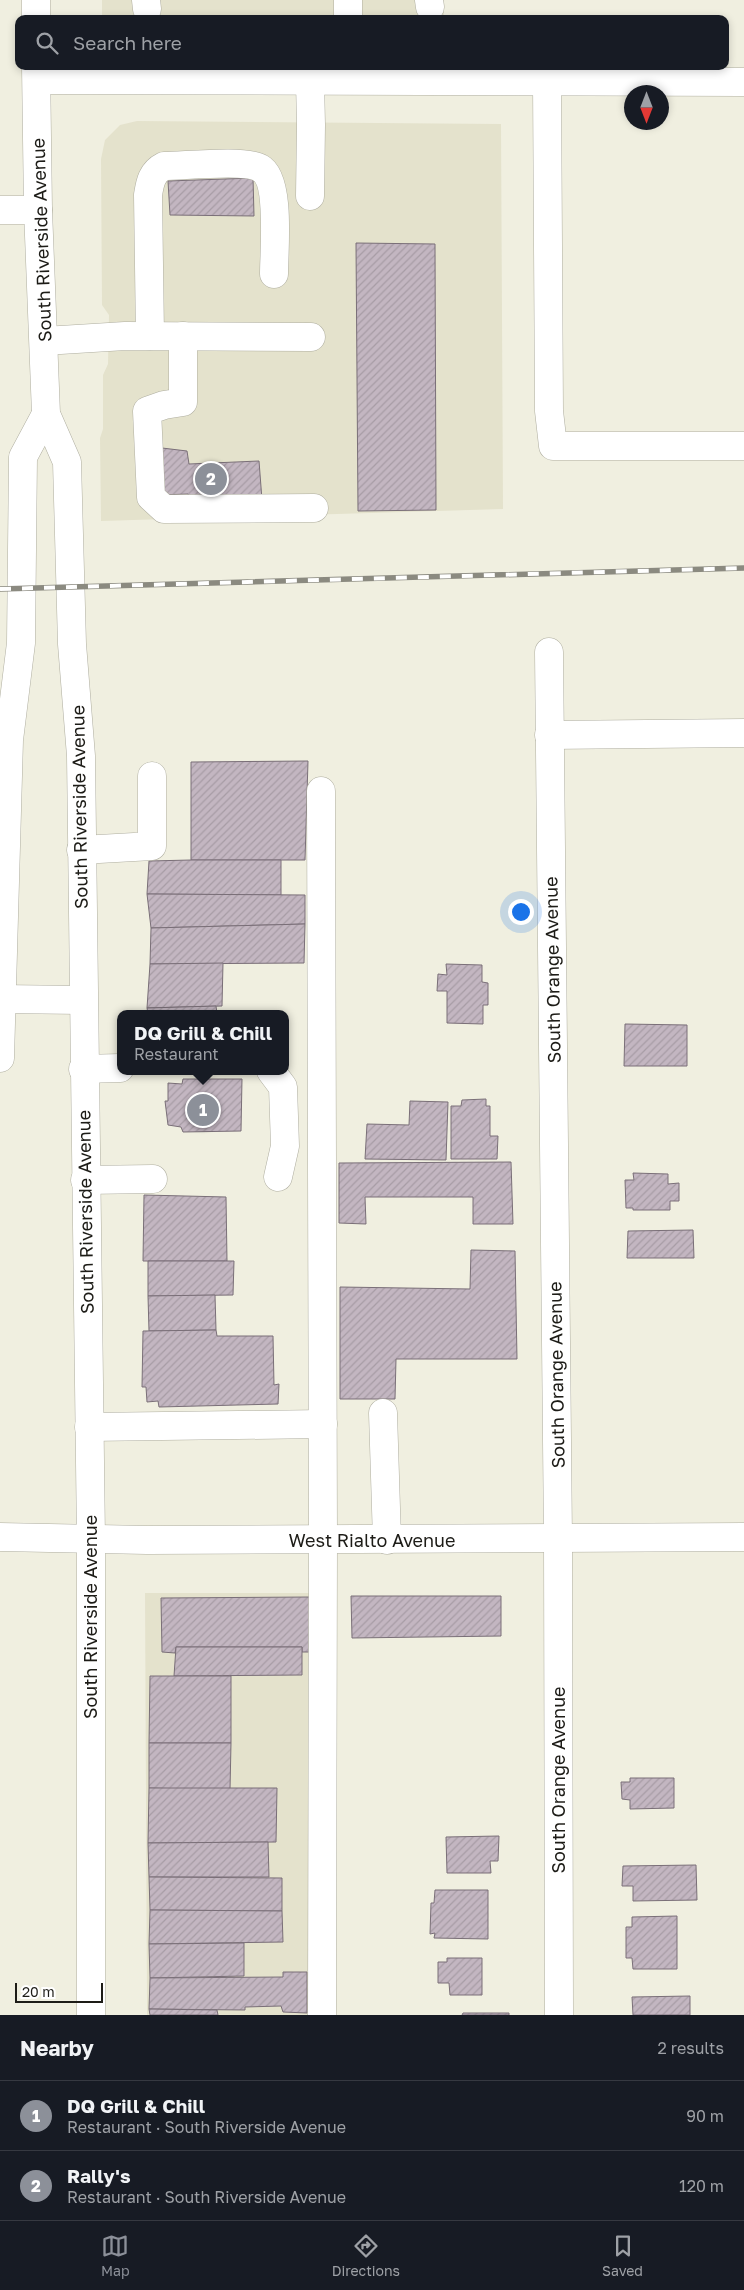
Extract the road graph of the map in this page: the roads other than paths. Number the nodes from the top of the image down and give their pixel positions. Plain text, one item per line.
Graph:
1 (36, 0) edge
2 (348, 0) edge
3 (36, 15) edge
4 (348, 15) edge
5 (36, 73) edge
6 (348, 74) edge
7 (310, 80) junction
8 (547, 82) junction
9 (744, 82) edge
10 (310, 196) dead end
11 (0, 210) edge
12 (38, 210) junction
13 (274, 274) dead end
14 (150, 336) junction
15 (183, 336) junction
16 (311, 337) dead end
17 (44, 341) junction
18 (46, 414) junction
19 (744, 446) edge
20 (314, 508) dead end
21 (549, 652) dead end
22 (744, 733) edge
23 (549, 735) junction
24 (152, 776) dead end
25 (320, 791) dead end
26 (81, 850) junction
27 (3, 851) edge
28 (1, 999) edge
29 (82, 1000) junction
30 (0, 1058) edge
31 (83, 1068) junction
32 (117, 1068) edge
33 (274, 1075) edge
34 (278, 1178) dead end
35 (153, 1179) dead end
36 (85, 1180) junction
37 (383, 1413) dead end
38 (323, 1424) junction
39 (89, 1427) junction
40 (0, 1537) edge
41 (744, 1537) edge
42 (558, 1539) junction
43 (91, 1540) junction
44 (323, 1540) junction
45 (387, 1540) junction
46 (91, 2015) edge
47 (322, 2015) edge
48 (558, 2015) edge

1 - 3 street
2 - 4 street
5 - 7 street
5 - 12 street, South Riverside Avenue
6 - 7 street
6 - 8 street
7 - 10 street
8 - 9 street
8 - 19 street
11 - 12 street
12 - 17 street, South Riverside Avenue
13 - 14 street
14 - 15 street
14 - 17 street
15 - 16 street
15 - 20 street
17 - 18 street, South Riverside Avenue
18 - 26 street, South Riverside Avenue
18 - 27 street, South Riverside Avenue
21 - 23 street, South Orange Avenue
22 - 23 street
23 - 42 street, South Orange Avenue
24 - 26 street
25 - 38 street
26 - 29 street, South Riverside Avenue
27 - 28 street, South Riverside Avenue
28 - 29 street
28 - 30 street, South Riverside Avenue
29 - 31 street, South Riverside Avenue
31 - 32 street
31 - 36 street, South Riverside Avenue
33 - 34 street
35 - 36 street
36 - 39 street, South Riverside Avenue
37 - 45 street
38 - 39 street
38 - 44 street
39 - 43 street, South Riverside Avenue
40 - 43 street, West Rialto Avenue
41 - 42 street, West Rialto Avenue
42 - 45 street, West Rialto Avenue
42 - 48 street, South Orange Avenue
43 - 44 street, West Rialto Avenue
43 - 46 street, South Riverside Avenue
44 - 45 street, West Rialto Avenue
44 - 47 street

